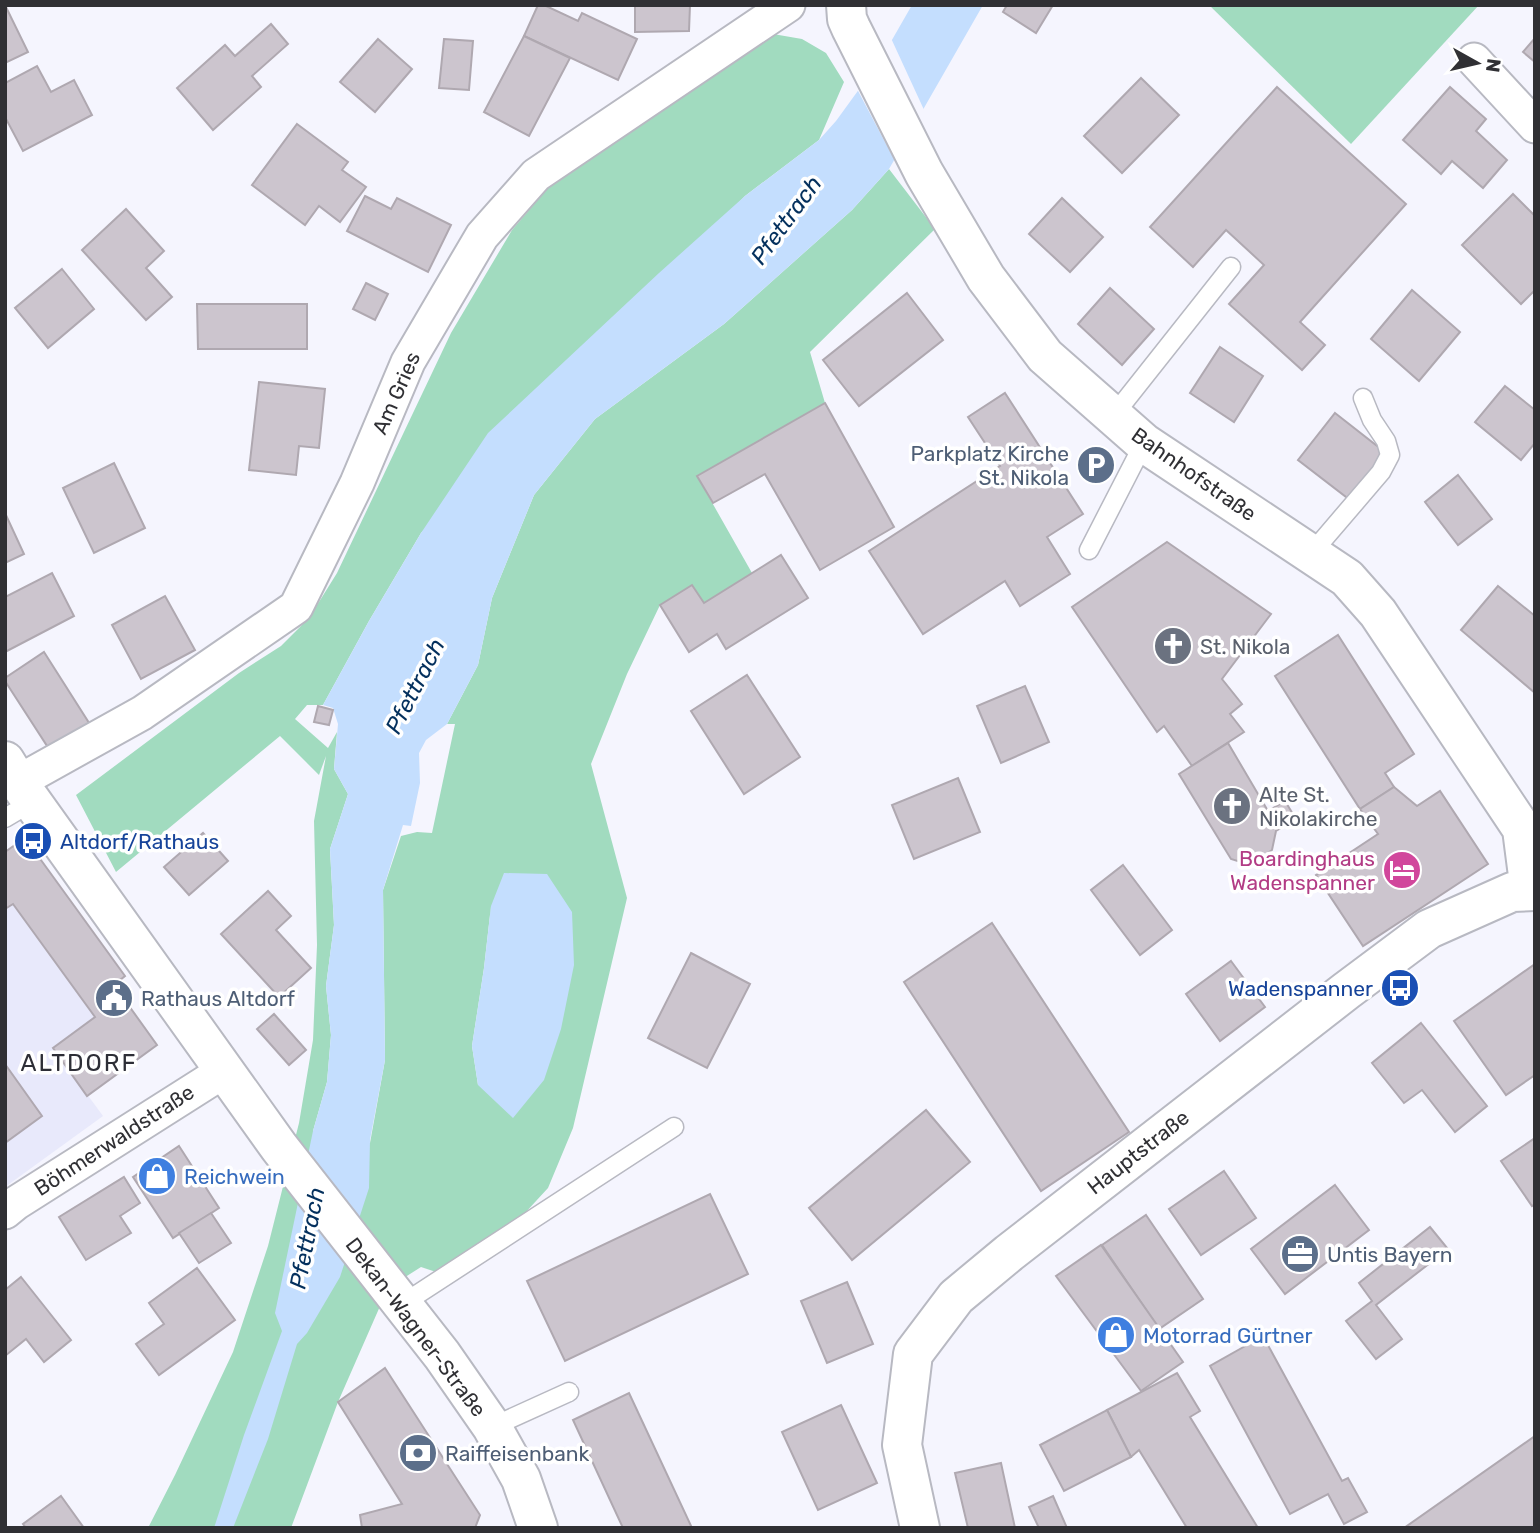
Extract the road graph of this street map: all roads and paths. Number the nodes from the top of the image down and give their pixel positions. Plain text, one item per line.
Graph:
1 (788, 5) edge
2 (848, 17) edge
3 (1474, 60) dead end
4 (1535, 126) edge
5 (1231, 267) dead end
6 (1363, 398) dead end
7 (1113, 416) junction
8 (1144, 443) junction
9 (1088, 550) dead end
10 (1310, 555) junction
11 (15, 791) edge
12 (1528, 822) edge
13 (1532, 891) edge
14 (224, 1071) junction
15 (674, 1127) dead end
16 (5, 1212) edge
17 (395, 1296) junction
18 (569, 1392) dead end
19 (492, 1427) junction
20 (538, 1528) edge
21 (920, 1528) edge

1 - 11 street, Am Gries
2 - 7 street, Bahnhofstraße
3 - 4 street
5 - 7 lane
6 - 10 lane
7 - 8 street, Bahnhofstraße
8 - 9 lane
8 - 10 street, Bahnhofstraße
10 - 12 street, Bahnhofstraße
11 - 14 street, Dekan-Wagner-Straße
12 - 13 street, Bahnhofstraße
13 - 21 street, Hauptstraße
14 - 16 street, Böhmerwaldstraße
14 - 17 street, Dekan-Wagner-Straße
15 - 17 lane
17 - 19 street, Dekan-Wagner-Straße
18 - 19 lane
19 - 20 street, Dekan-Wagner-Straße

